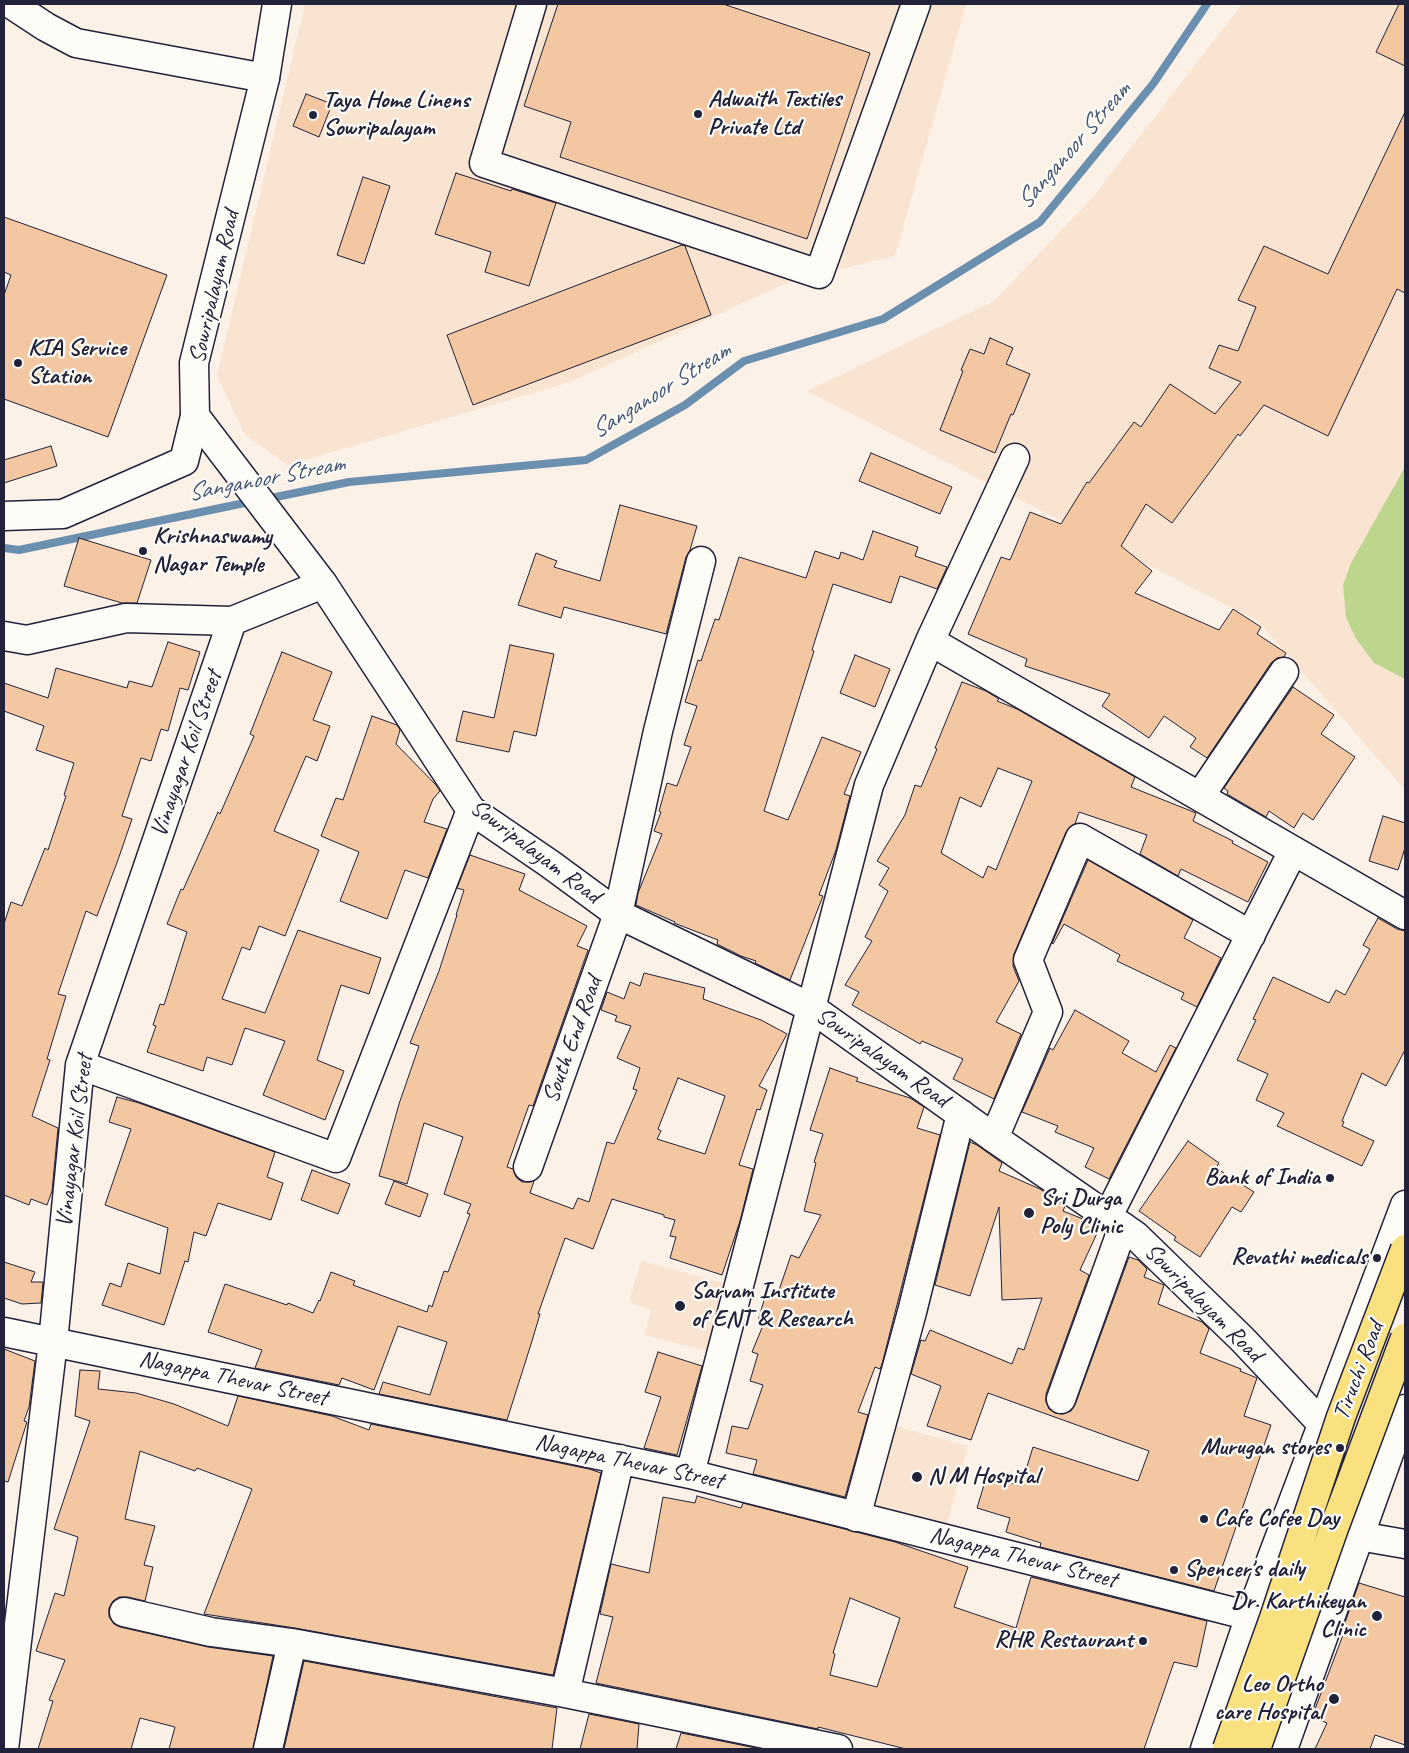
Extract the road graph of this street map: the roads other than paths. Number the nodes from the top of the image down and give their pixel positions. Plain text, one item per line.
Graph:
1 (11, 4) edge
2 (276, 4) edge
3 (532, 4) edge
4 (916, 4) edge
5 (265, 78) junction
6 (194, 416) junction
7 (1015, 458) dead end
8 (4, 516) edge
9 (702, 561) dead end
10 (322, 584) junction
11 (232, 621) junction
12 (4, 636) edge
13 (930, 640) junction
14 (1284, 672) dead end
15 (1200, 796) junction
16 (471, 810) junction
17 (1293, 851) junction
18 (618, 914) junction
19 (1405, 915) edge
20 (1251, 935) junction
21 (810, 1007) junction
22 (80, 1065) junction
23 (961, 1114) junction
24 (994, 1138) junction
25 (528, 1167) dead end
26 (1405, 1205) edge
27 (1116, 1222) junction
28 (1405, 1249) edge
29 (4, 1332) edge
30 (1405, 1338) edge
31 (53, 1342) junction
32 (1061, 1398) dead end
33 (1405, 1409) edge
34 (1322, 1424) junction
35 (620, 1459) junction
36 (690, 1474) junction
37 (1288, 1516) junction
38 (856, 1517) junction
39 (1359, 1536) junction
40 (1405, 1544) edge
41 (124, 1612) dead end
42 (1250, 1616) junction
43 (292, 1644) junction
44 (565, 1693) junction
45 (4, 1749) edge
46 (268, 1749) edge
47 (838, 1749) edge
48 (1206, 1749) edge
49 (1227, 1749) edge
50 (1256, 1749) edge
51 (1283, 1749) edge

1 - 5 street
2 - 5 street, Sowripalayam Road
3 - 4 street
5 - 6 street, Sowripalayam Road
6 - 8 street
6 - 10 street, Sowripalayam Road
7 - 13 street
9 - 18 street, South End Road
10 - 11 street
10 - 16 street, Sowripalayam Road
11 - 12 street
11 - 22 street, Vinayagar Koil Street
13 - 15 street
13 - 21 street
14 - 15 street
15 - 17 street
16 - 18 street, Sowripalayam Road
16 - 22 street
17 - 19 street
17 - 20 street
18 - 21 street, Sowripalayam Road
18 - 25 street, South End Road
20 - 24 street
20 - 27 street
21 - 23 street, Sowripalayam Road
21 - 36 street
22 - 31 street, Vinayagar Koil Street
23 - 24 street, Sowripalayam Road
23 - 38 street
24 - 27 street, Sowripalayam Road
26 - 34 street
27 - 32 street
27 - 34 street, Sowripalayam Road
28 - 49 highway, Tiruchi Road, bridge
29 - 31 street, Nagappa Thevar Street
30 - 50 highway, Tiruchi Road, bridge
31 - 35 street, Nagappa Thevar Street
31 - 45 street, Vinayagar Koil Street
33 - 39 street
34 - 37 street
35 - 36 street, Nagappa Thevar Street
35 - 44 street
36 - 38 street, Nagappa Thevar Street
37 - 39 street
37 - 42 street
38 - 42 street, Nagappa Thevar Street
39 - 40 street
39 - 51 street
41 - 43 street
42 - 48 street
43 - 44 street
43 - 46 street
44 - 47 street

